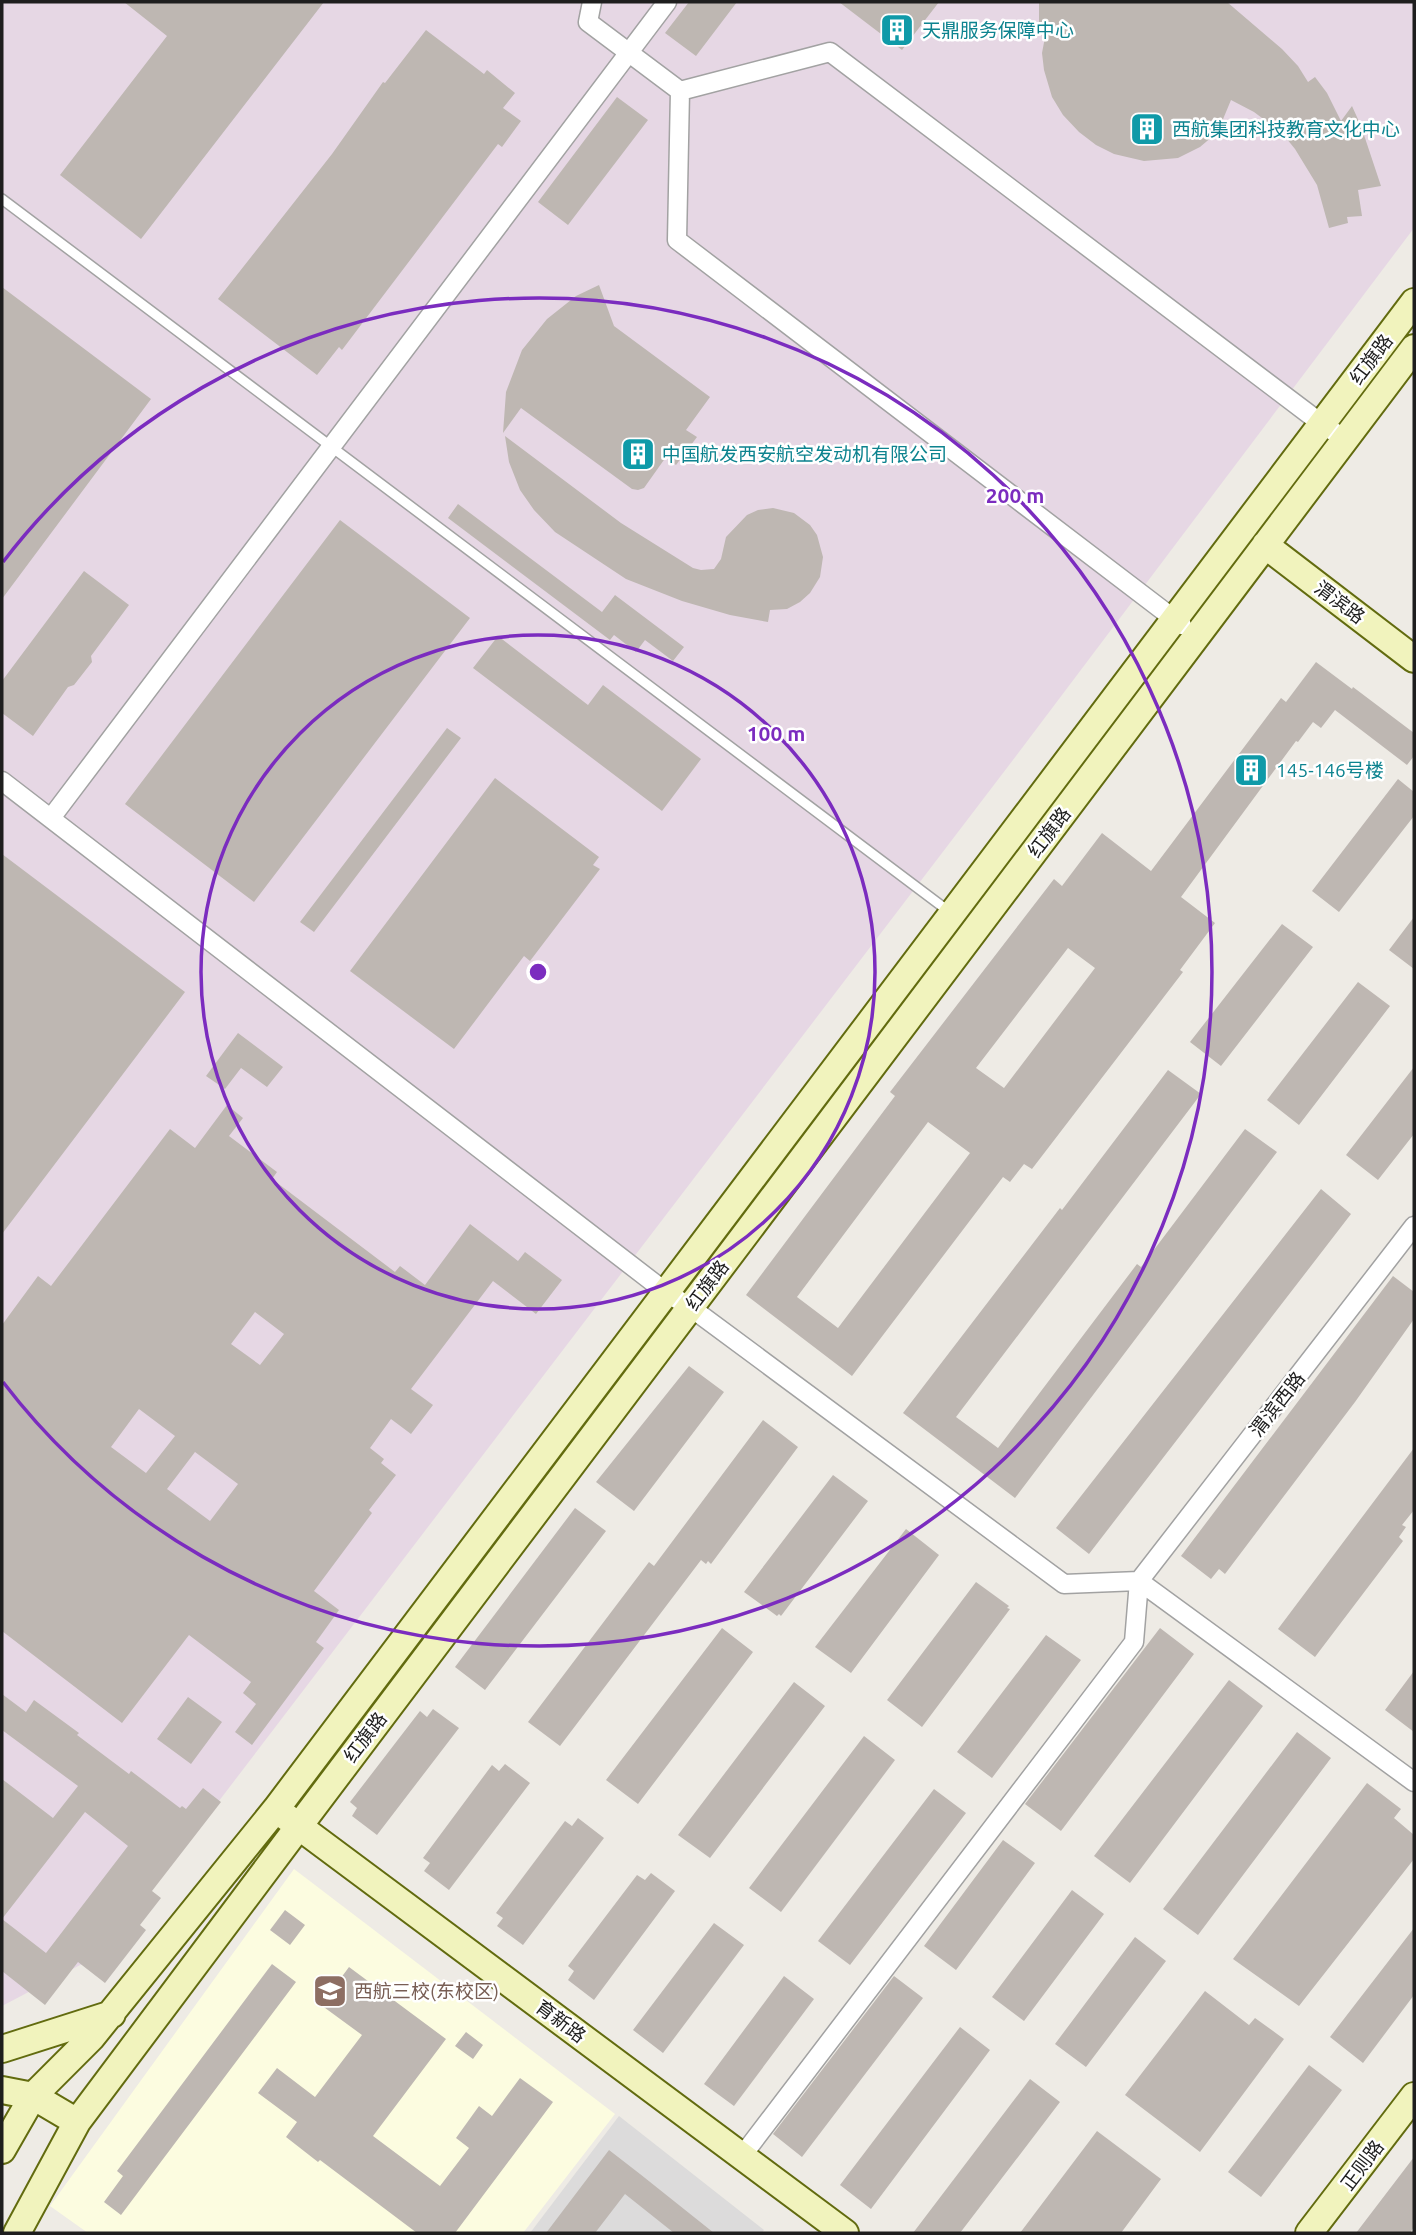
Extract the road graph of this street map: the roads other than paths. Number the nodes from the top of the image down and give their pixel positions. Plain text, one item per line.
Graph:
1 (592, 2) edge
2 (667, 2) edge
3 (629, 52) junction
4 (680, 91) junction
5 (2, 199) edge
6 (1414, 302) edge
7 (1414, 348) edge
8 (1322, 424) junction
9 (1345, 439) junction
10 (332, 446) junction
11 (1265, 545) junction
12 (1175, 620) junction
13 (1197, 636) junction
14 (1414, 659) edge
15 (2, 781) edge
16 (51, 818) junction
17 (952, 914) junction
18 (1414, 1226) edge
19 (667, 1293) junction
20 (690, 1307) junction
21 (1139, 1581) junction
22 (1414, 1782) edge
23 (276, 1809) junction
24 (299, 1826) junction
25 (111, 2014) junction
26 (141, 2037) junction
27 (2, 2049) edge
28 (2, 2090) edge
29 (33, 2096) junction
30 (1414, 2096) edge
31 (77, 2122) junction
32 (2, 2150) edge
33 (742, 2157) junction
34 (17, 2233) edge
35 (845, 2233) edge
36 (1309, 2233) edge

1 - 3 street
2 - 3 street
3 - 4 street
3 - 10 street
4 - 8 street
4 - 12 street
5 - 10 lane
6 - 8 main road, 红旗路
7 - 9 main road, 红旗路
8 - 9 street
8 - 12 main road, 红旗路
9 - 11 main road, 红旗路
10 - 16 street
10 - 17 lane
11 - 13 main road, 红旗路
11 - 14 main road, 渭滨路
12 - 13 street
12 - 17 main road, 红旗路
13 - 20 main road, 红旗路
15 - 16 street
16 - 19 street
17 - 19 main road, 红旗路
18 - 21 street, 渭滨西路
19 - 20 street
19 - 23 main road, 红旗路
20 - 21 street
20 - 24 main road, 红旗路
21 - 22 street
21 - 33 street
23 - 24 main road, 育新路
23 - 25 main road, 红旗路
24 - 26 main road, 红旗路
24 - 33 main road, 育新路
25 - 26 main road
25 - 27 main road
25 - 29 main road, 红旗路
26 - 31 main road, 红旗路
28 - 29 main road
29 - 31 main road
29 - 32 main road, 红旗路
30 - 36 main road, 正则路
31 - 34 main road, 红旗路
33 - 35 main road, 育新路

